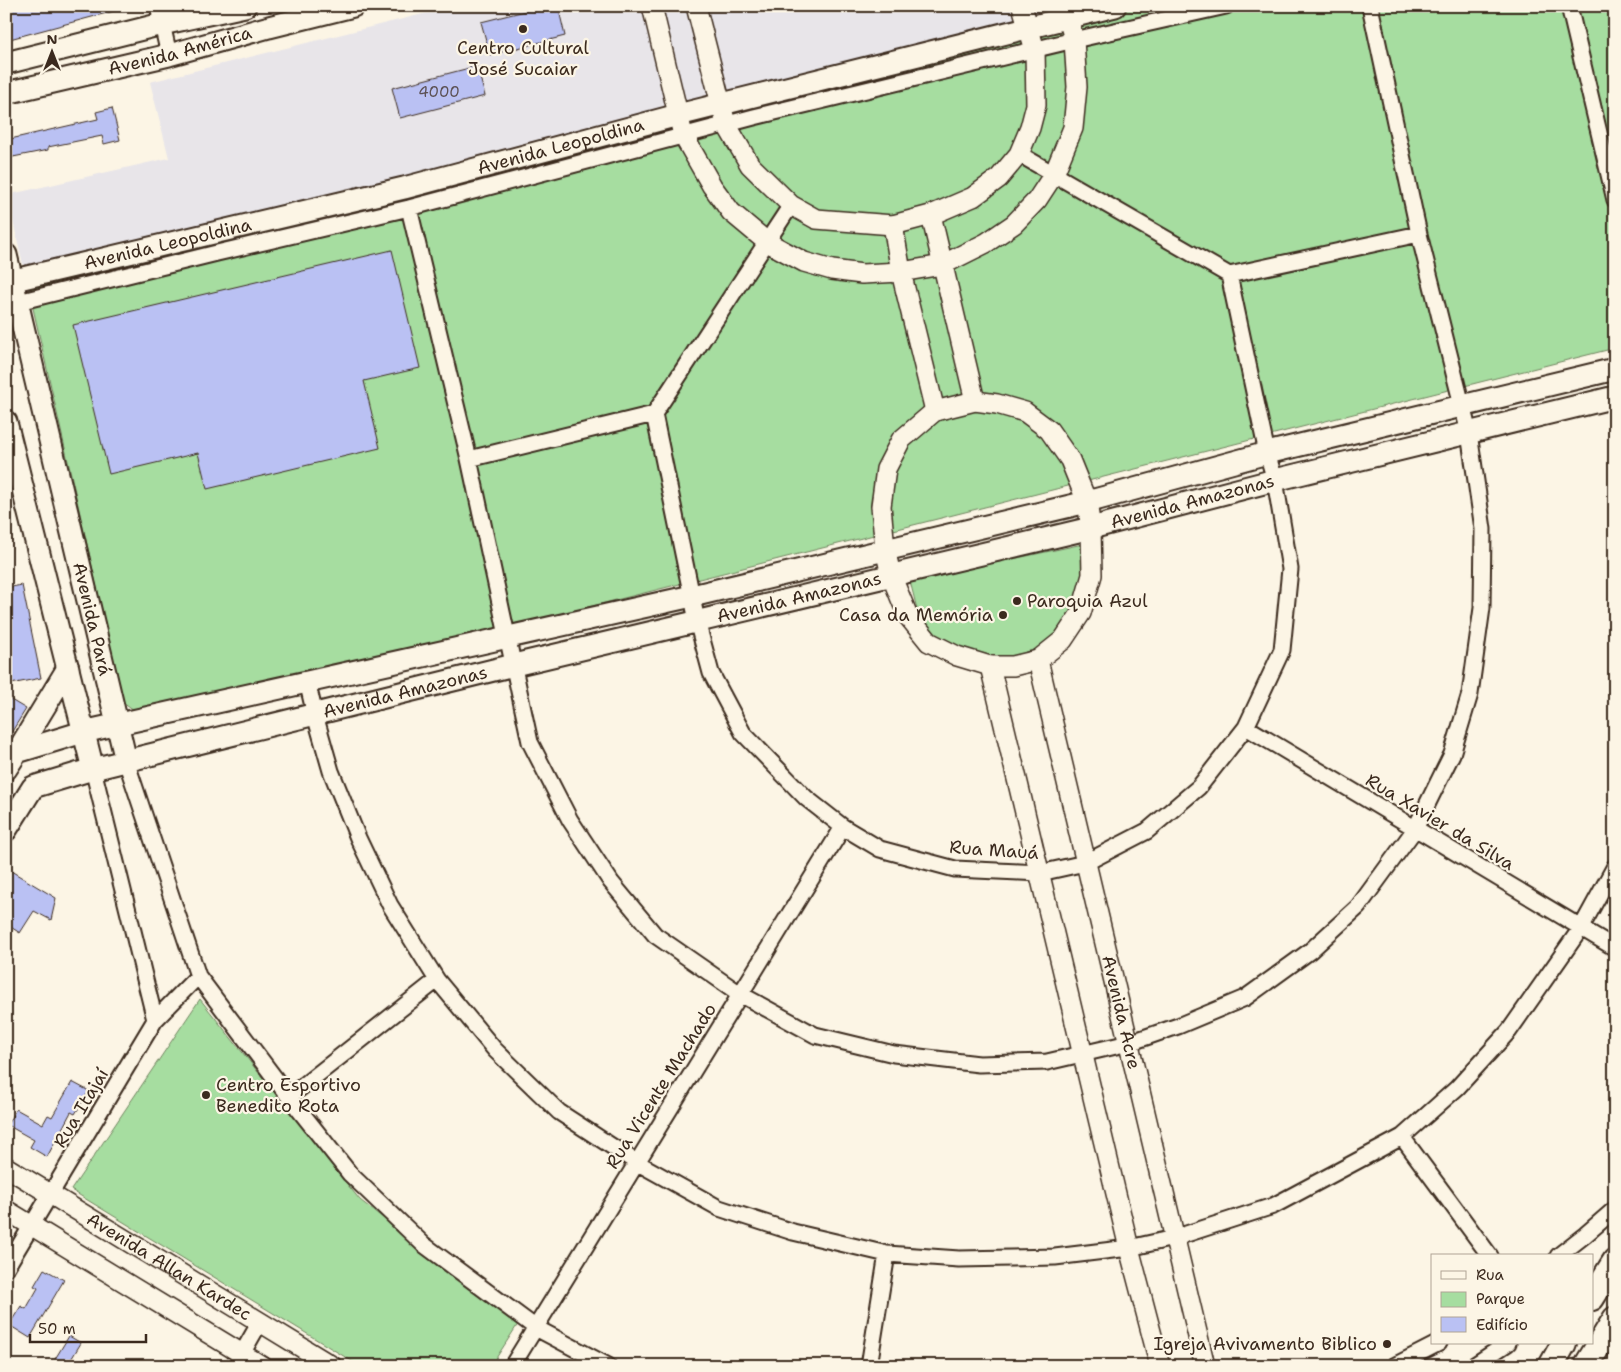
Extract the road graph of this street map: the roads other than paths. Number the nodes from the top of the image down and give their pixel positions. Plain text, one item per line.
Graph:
1 (245, 6) edge
2 (353, 6) edge
3 (652, 6) edge
4 (696, 6) edge
5 (1022, 6) edge
6 (1115, 6) edge
7 (1226, 6) edge
8 (1370, 6) edge
9 (1569, 6) edge
10 (1067, 12) edge
11 (160, 15) edge
12 (1028, 27) junction
13 (1074, 40) junction
14 (1035, 50) junction
15 (169, 55) junction
16 (6, 64) edge
17 (6, 93) edge
18 (724, 114) junction
19 (678, 115) junction
20 (683, 135) junction
21 (1019, 154) junction
22 (1054, 174) junction
23 (1615, 200) edge
24 (791, 205) junction
25 (408, 208) junction
26 (931, 215) junction
27 (893, 225) junction
28 (1419, 234) junction
29 (767, 242) junction
30 (6, 255) edge
31 (942, 265) junction
32 (901, 272) junction
33 (1229, 275) junction
34 (9, 281) edge
35 (12, 304) edge
36 (1615, 370) edge
37 (1615, 397) edge
38 (975, 401) junction
39 (1463, 407) junction
40 (935, 411) junction
41 (654, 414) junction
42 (6, 422) edge
43 (1469, 433) junction
44 (1267, 453) junction
45 (469, 459) junction
46 (1275, 480) junction
47 (1087, 502) junction
48 (1091, 528) junction
49 (885, 549) junction
50 (891, 575) junction
51 (692, 596) junction
52 (697, 622) junction
53 (508, 638) junction
54 (1038, 660) junction
55 (514, 665) junction
56 (990, 666) junction
57 (68, 668) junction
58 (307, 681) junction
59 (315, 715) junction
60 (116, 724) junction
61 (1246, 727) junction
62 (83, 732) junction
63 (12, 760) edge
64 (126, 761) junction
65 (93, 769) junction
66 (843, 828) junction
67 (1415, 829) junction
68 (6, 830) edge
69 (1084, 863) junction
70 (1615, 866) edge
71 (1040, 873) junction
72 (1581, 928) junction
73 (1615, 948) edge
74 (198, 976) junction
75 (437, 980) junction
76 (740, 994) junction
77 (156, 1020) junction
78 (1129, 1043) junction
79 (1083, 1054) junction
80 (289, 1097) junction
81 (1402, 1137) junction
82 (636, 1162) junction
83 (6, 1167) edge
84 (50, 1194) junction
85 (1615, 1209) edge
86 (6, 1210) edge
87 (32, 1225) junction
88 (1174, 1238) junction
89 (1129, 1248) junction
90 (888, 1254) junction
91 (1489, 1254) edge
92 (1560, 1254) edge
93 (6, 1268) edge
94 (1615, 1319) edge
95 (260, 1322) junction
96 (536, 1328) junction
97 (1437, 1344) edge
98 (1506, 1344) edge
99 (1563, 1344) edge
100 (238, 1360) edge
101 (262, 1366) edge
102 (332, 1366) edge
103 (512, 1366) edge
104 (608, 1366) edge
105 (870, 1366) edge
106 (1160, 1366) edge
107 (1204, 1366) edge
108 (1394, 1366) edge
109 (1473, 1366) edge
110 (1551, 1366) edge
111 (1586, 1366) edge

1 - 11 main road, Avenida América
2 - 15 main road, Avenida América
3 - 19 street
4 - 18 street
5 - 12 street
6 - 10 main road, Avenida Leopoldina
7 - 13 street
8 - 28 street
9 - 23 street
10 - 12 main road, Avenida Leopoldina
10 - 13 street
11 - 15 street
11 - 16 main road, Avenida América
12 - 14 street
12 - 18 main road, Avenida Leopoldina
13 - 14 street
13 - 22 street
14 - 18 street
14 - 21 street
15 - 17 main road, Avenida América
18 - 19 main road, Avenida Leopoldina
18 - 20 street
18 - 24 street
19 - 20 street
19 - 34 main road, Avenida Leopoldina
20 - 25 street
20 - 29 street
21 - 22 street
21 - 26 street
22 - 31 street
22 - 33 street
24 - 27 street
24 - 29 street
25 - 35 street
25 - 45 street
26 - 27 street
26 - 31 street
27 - 32 street
28 - 33 street
28 - 39 street
29 - 32 street
29 - 41 street
30 - 34 main road, Avenida Pará
31 - 32 street
31 - 38 street
32 - 40 street
33 - 44 street, Rua Mauá
34 - 35 main road, Avenida Pará
35 - 60 main road, Avenida Pará
36 - 39 main road, Avenida Amazonas
37 - 43 main road, Avenida Amazonas
38 - 40 street
38 - 47 street
39 - 43 street
39 - 44 main road, Avenida Amazonas
40 - 49 street
41 - 45 street
41 - 51 street, Rua Mauá
42 - 57 main road, Avenida Pará
43 - 46 main road, Avenida Amazonas
43 - 67 street
44 - 46 street, Rua Mauá
44 - 47 main road, Avenida Amazonas
45 - 53 street
46 - 48 main road, Avenida Amazonas
46 - 61 street, Rua Mauá
47 - 48 street
47 - 49 main road, Avenida Amazonas
48 - 50 main road, Avenida Amazonas
48 - 54 street
49 - 50 street
49 - 51 main road, Avenida Amazonas
50 - 52 main road, Avenida Amazonas
50 - 56 street
51 - 52 street, Rua Mauá
51 - 53 main road, Avenida Amazonas
52 - 55 main road, Avenida Amazonas
52 - 66 street, Rua Mauá
53 - 55 street
53 - 58 main road, Avenida Amazonas
54 - 56 street
54 - 69 street, Avenida Acre
55 - 59 main road, Avenida Amazonas
55 - 76 street
56 - 71 street
57 - 62 main road, Avenida Pará
57 - 63 main road
58 - 59 street
58 - 60 main road, Avenida Amazonas
59 - 64 main road, Avenida Amazonas
59 - 75 street
60 - 62 main road, Avenida Amazonas
60 - 64 main road, Avenida Pará
61 - 67 street, Rua Xavier da Silva
61 - 69 street, Rua Mauá
62 - 63 main road, Avenida Amazonas
62 - 65 main road, Avenida Pará
64 - 65 main road, Avenida Amazonas
64 - 74 street, Avenida Pará
65 - 68 main road, Avenida Amazonas
65 - 77 street, Avenida Pará
66 - 71 street, Rua Mauá
66 - 76 street, Rua Vicente Machado
67 - 72 street, Rua Xavier da Silva
67 - 78 street
69 - 71 street, Rua Mauá
69 - 78 street, Avenida Acre
70 - 72 street
71 - 79 street
72 - 73 street, Rua Xavier da Silva
72 - 81 street
74 - 77 street, Rua Itajaí
74 - 80 street, Avenida Pará
75 - 80 street
75 - 82 street
76 - 79 street
76 - 82 street, Rua Vicente Machado
77 - 84 street, Rua Itajaí
78 - 79 street
78 - 88 street, Avenida Acre
79 - 89 street
80 - 96 street, Avenida Pará
81 - 88 street
81 - 91 street
82 - 90 street
82 - 96 street, Rua Vicente Machado
83 - 84 street, Avenida Allan Kardec
84 - 87 street, Rua Itajaí
84 - 95 street, Avenida Allan Kardec
85 - 92 street
86 - 87 street, Avenida Allan Kardec
87 - 93 street, Rua Itajaí
87 - 100 street, Avenida Allan Kardec
88 - 89 street
88 - 107 street, Avenida Acre
89 - 90 street
89 - 106 street
90 - 105 street
94 - 111 main road
95 - 100 street
95 - 102 street, Avenida Allan Kardec
96 - 103 street, Rua Vicente Machado
96 - 104 street, Avenida Pará
97 - 108 street
98 - 109 street
99 - 110 main road
100 - 101 street, Avenida Allan Kardec

